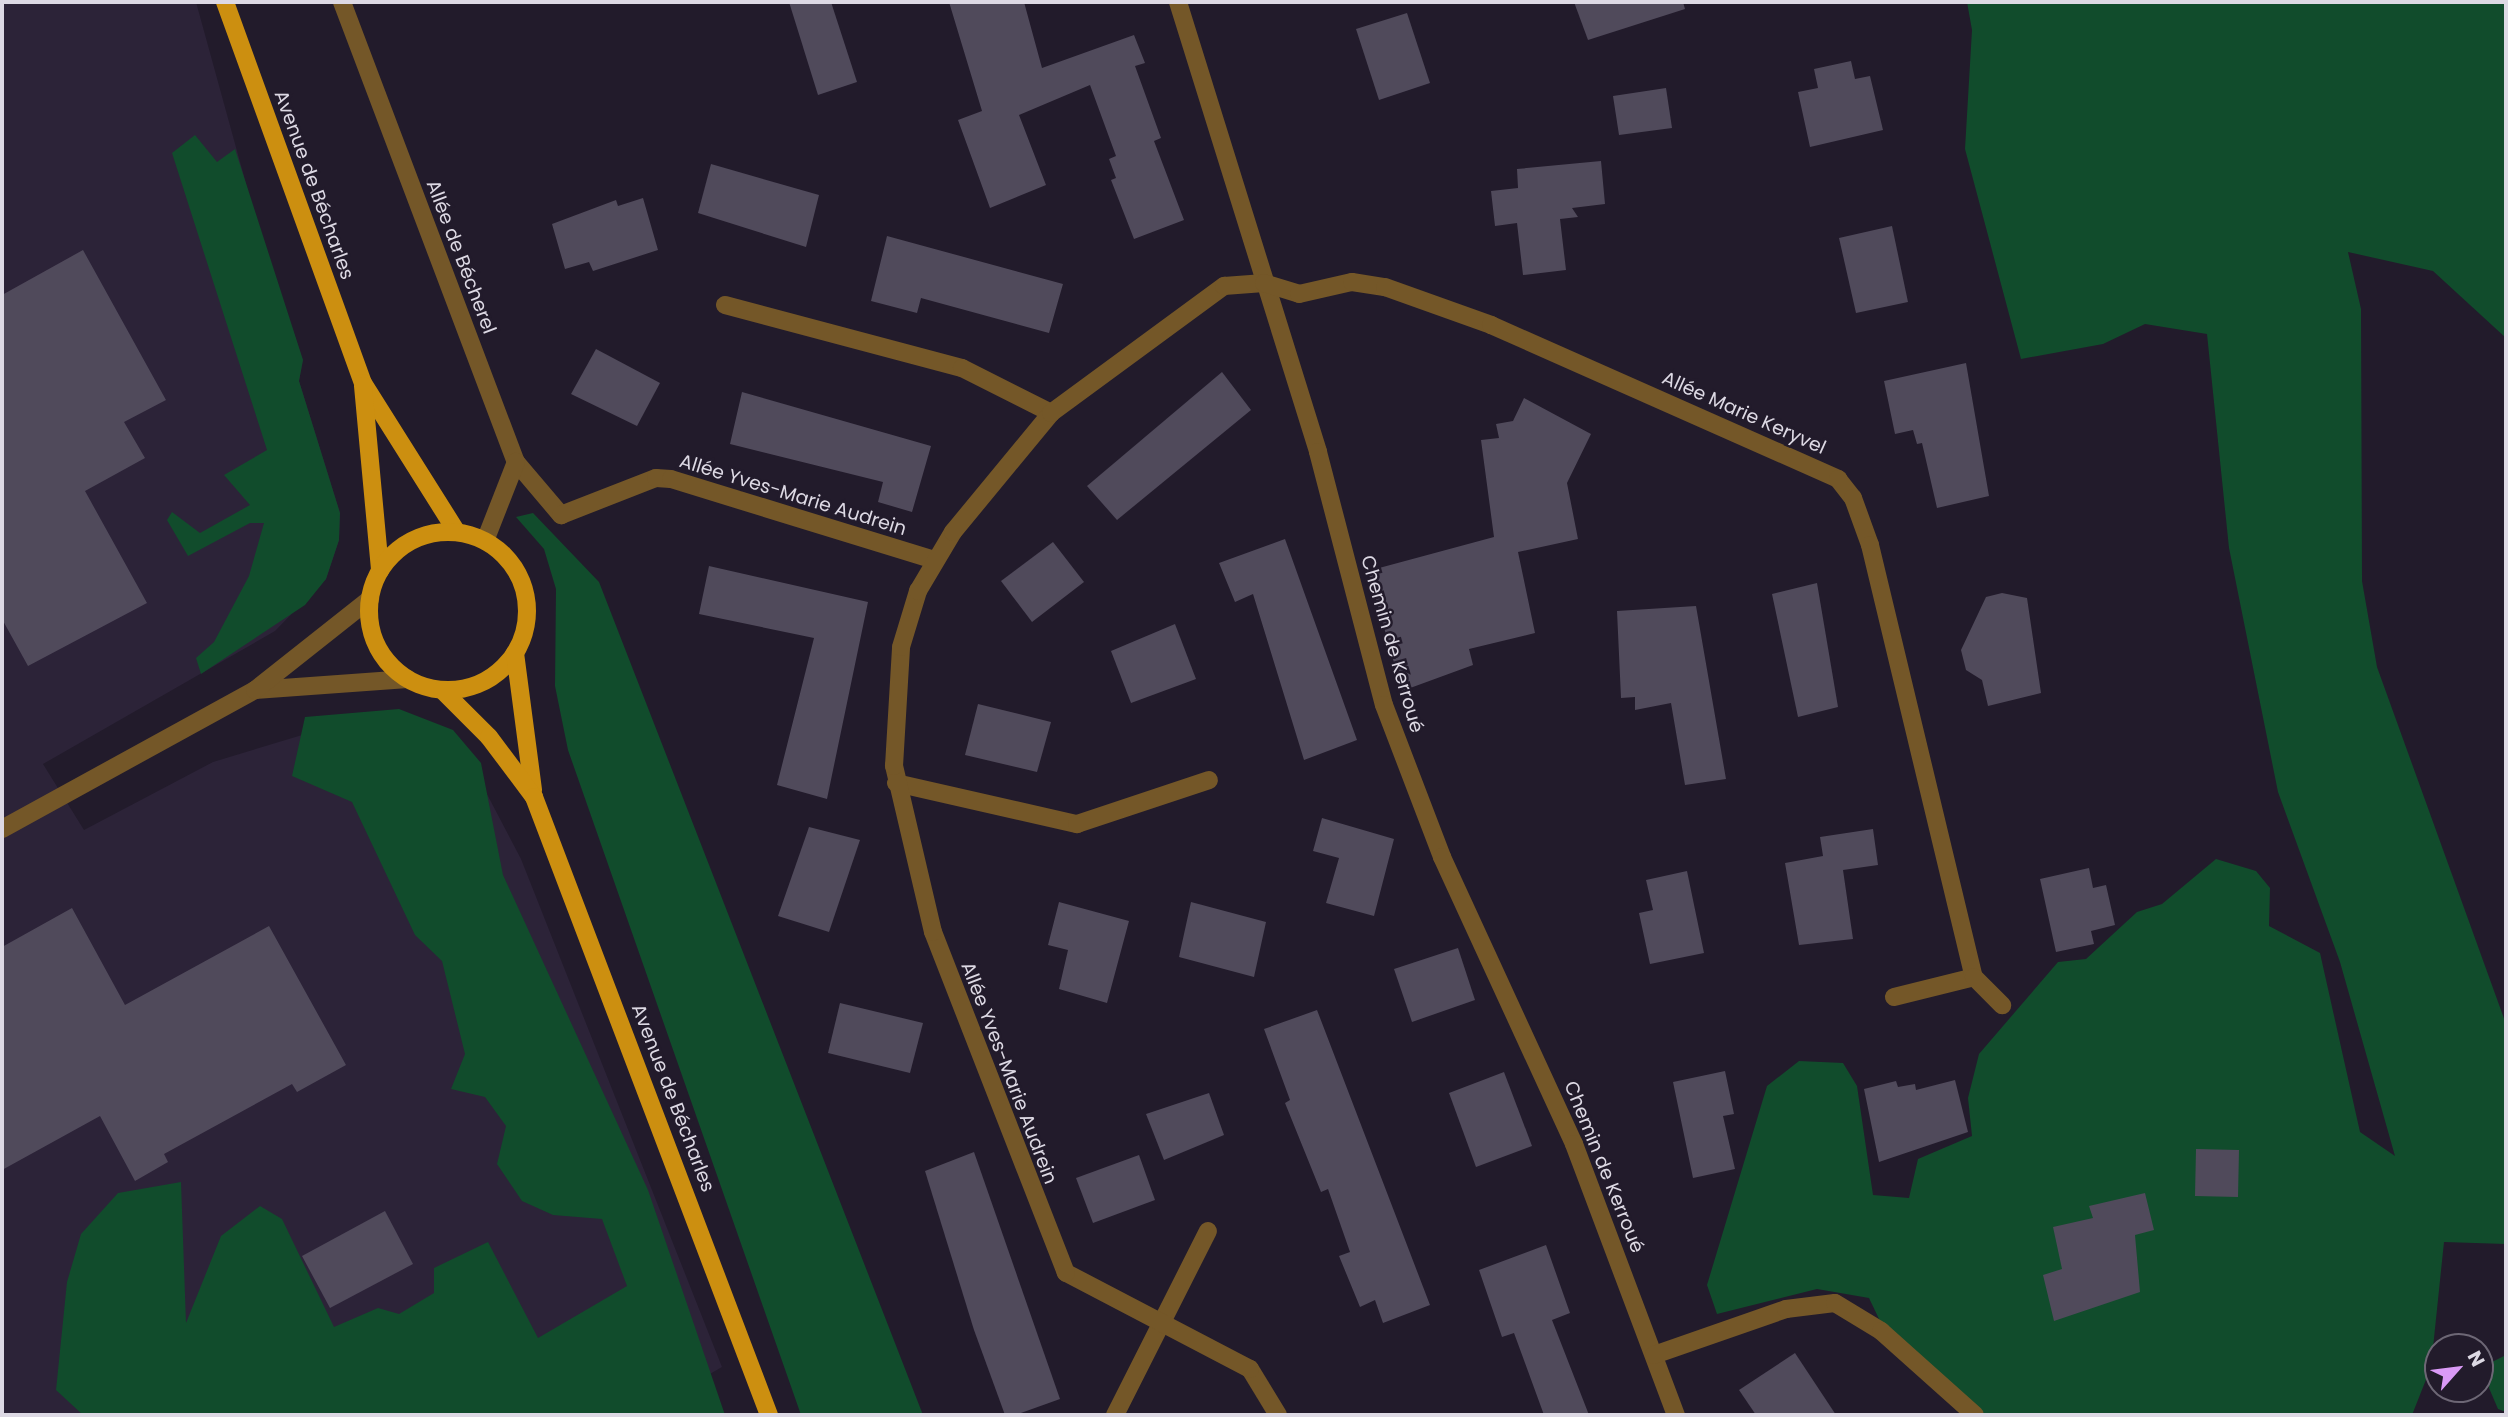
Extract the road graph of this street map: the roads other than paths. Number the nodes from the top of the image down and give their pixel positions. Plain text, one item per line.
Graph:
1 (225, 2) edge
2 (342, 2) edge
3 (1178, 2) edge
4 (1264, 283) junction
5 (725, 305) dead end
6 (363, 383) junction
7 (1051, 413) junction
8 (516, 462) junction
9 (561, 515) joint
10 (457, 532) junction
11 (485, 541) junction
12 (935, 560) junction
13 (380, 570) junction
14 (370, 599) junction
15 (515, 653) junction
16 (408, 679) junction
17 (255, 690) junction
18 (442, 690) junction
19 (1209, 780) dead end
20 (896, 783) junction
21 (534, 797) junction
22 (2, 829) edge
23 (1974, 977) junction
24 (1894, 997) dead end
25 (2003, 1005) dead end
26 (1208, 1231) dead end
27 (1158, 1324) junction
28 (1654, 1355) junction
29 (769, 1415) edge
30 (1115, 1415) edge
31 (1278, 1415) edge
32 (1676, 1415) edge
33 (1975, 1415) edge

1 - 6 main road, Avenue de Bécharles
2 - 8 street, Allée de Bécherel
3 - 4 street, Chemin de Kerroué
4 - 7 street, Allée Yves-Marie Audrein
4 - 23 street, Allée Marie Keryvel
4 - 28 street, Chemin de Kerroué
5 - 7 street
6 - 10 main road, Avenue de Bécharles
6 - 13 main road, Avenue de Bécharles
7 - 12 street, Allée Yves-Marie Audrein
8 - 9 street, Allée de Bécherel
8 - 11 street
9 - 12 street, Allée Yves-Marie Audrein
10 - 11 main road
10 - 13 main road
11 - 15 main road
12 - 20 street, Allée Yves-Marie Audrein
13 - 14 main road
14 - 16 main road
14 - 17 street
15 - 18 main road
15 - 21 main road, Avenue de Bécharles
16 - 17 street
16 - 18 main road
17 - 22 street
18 - 21 main road, Avenue de Bécharles
19 - 20 street
20 - 27 street, Allée Yves-Marie Audrein
21 - 29 main road, Avenue de Bécharles
23 - 24 street
23 - 25 street
26 - 27 street
27 - 30 street
27 - 31 street, Allée Yves-Marie Audrein
28 - 32 street, Chemin de Kerroué
28 - 33 street

